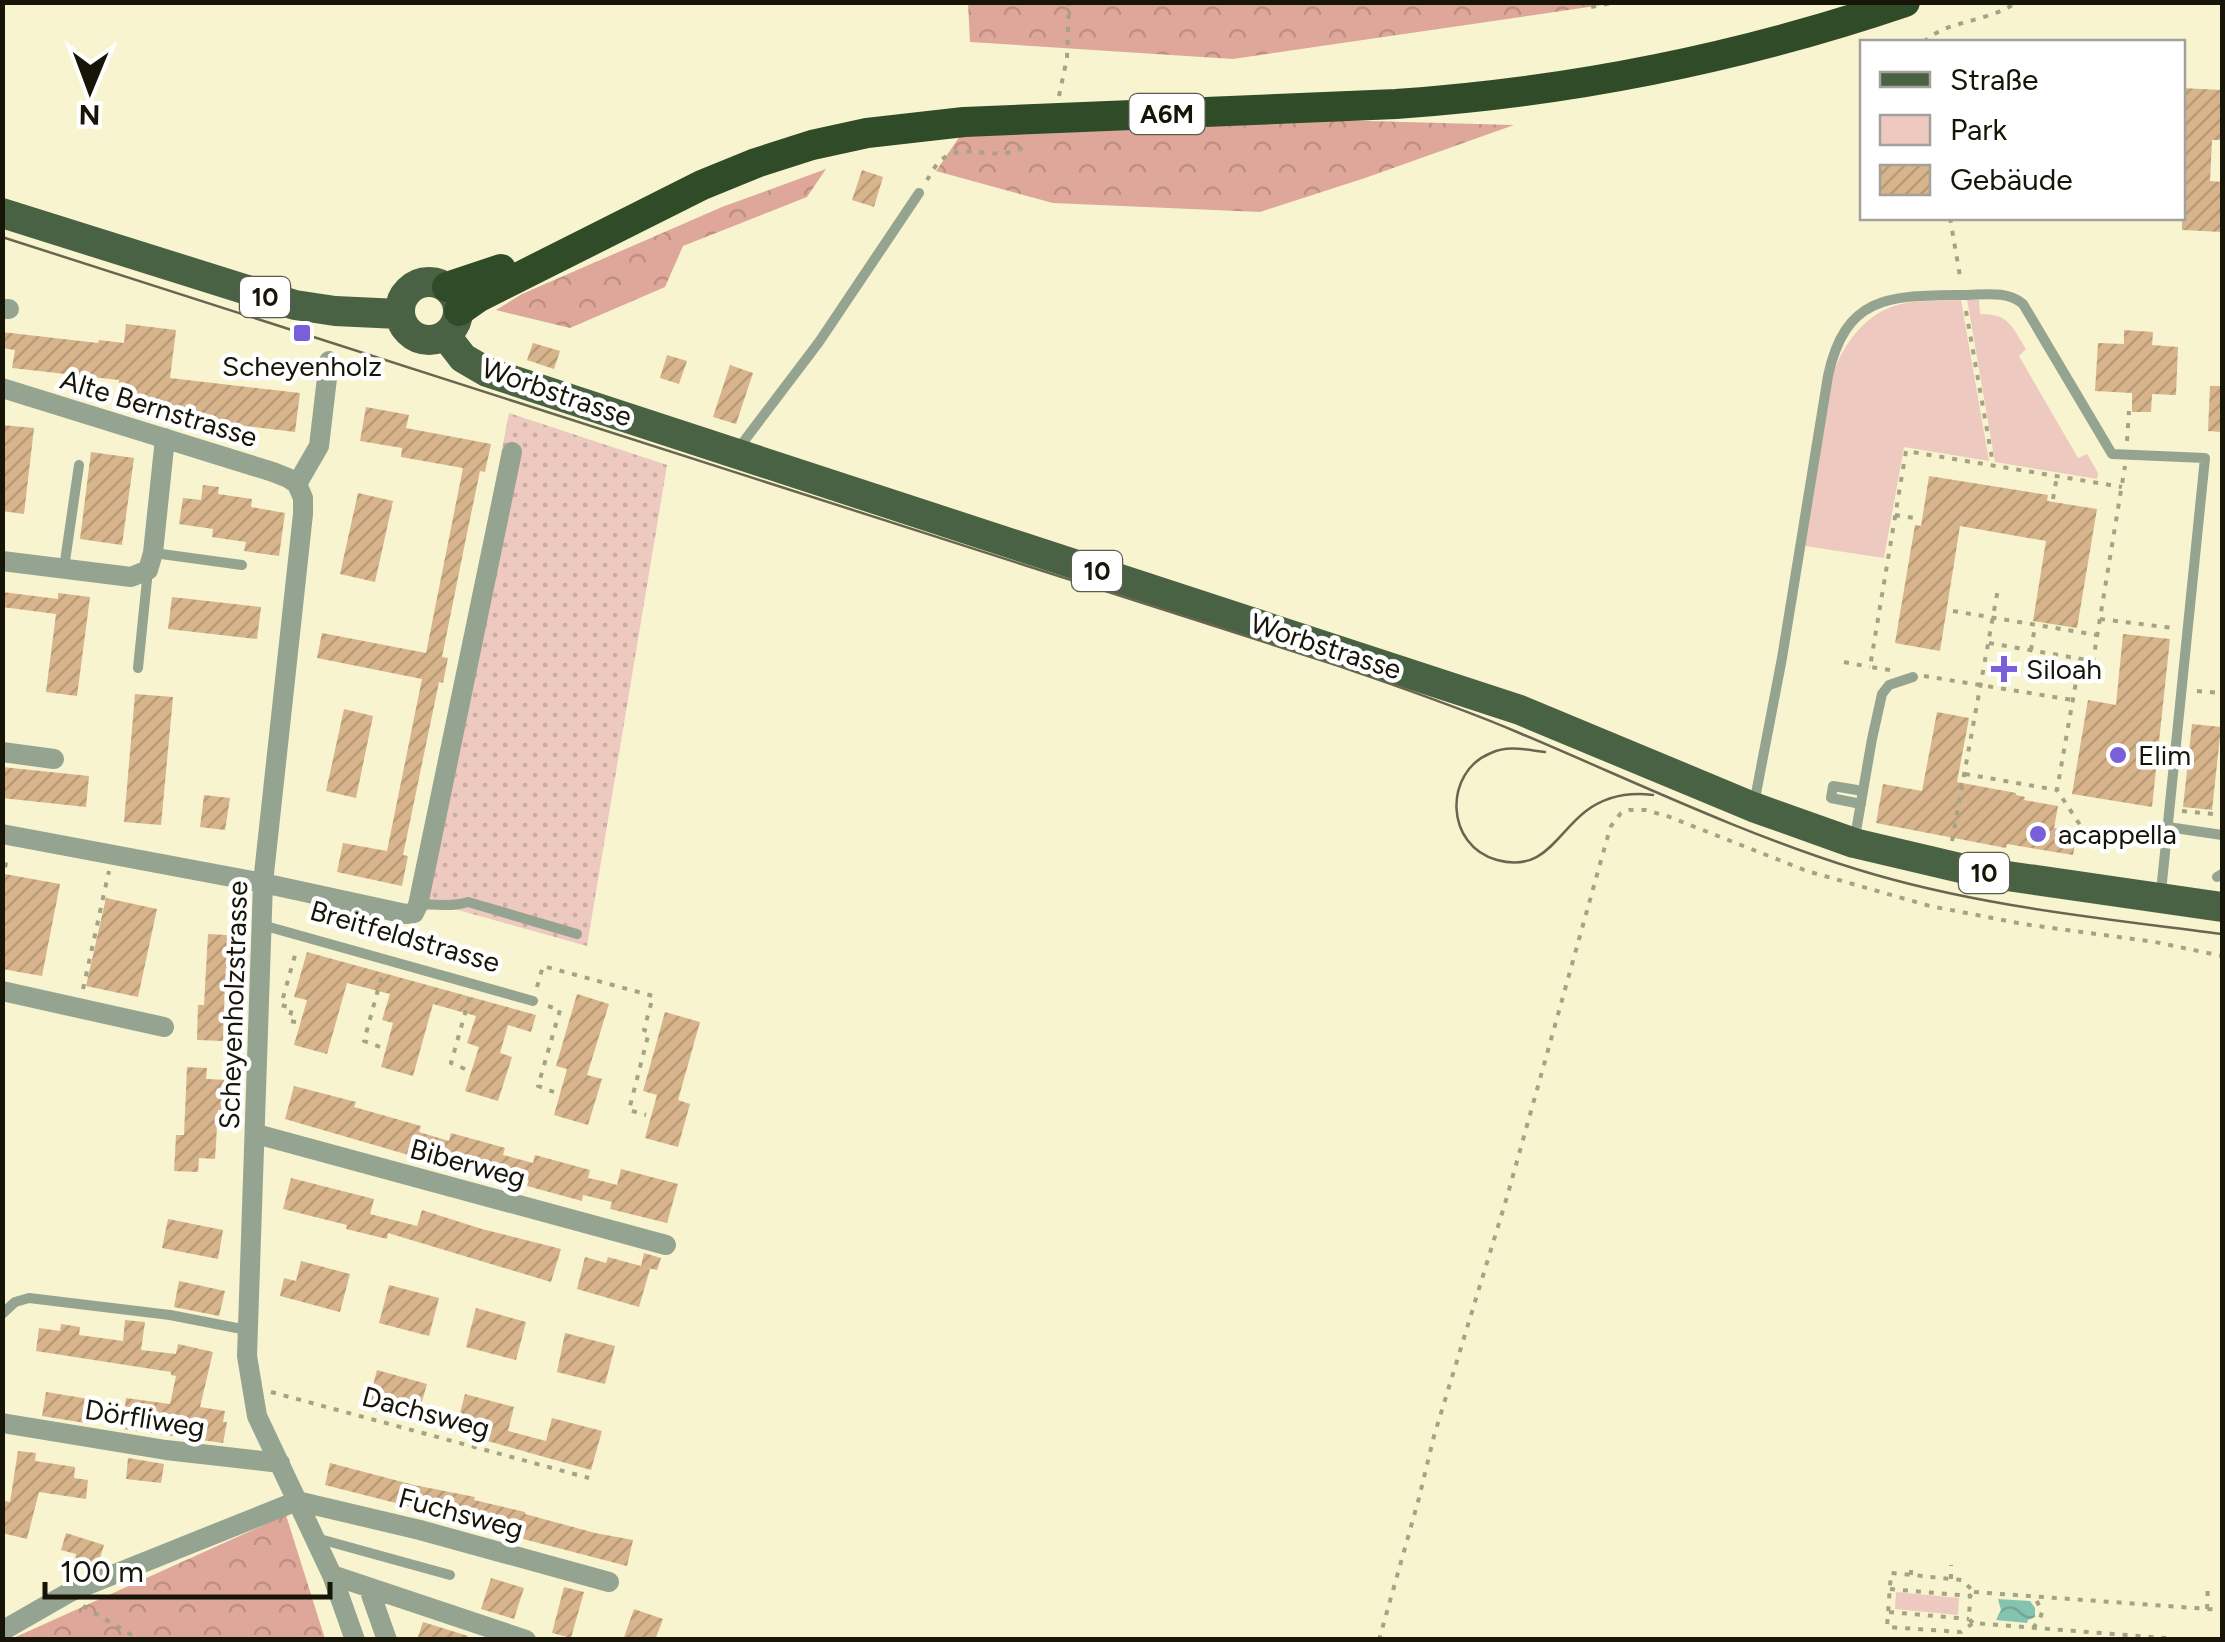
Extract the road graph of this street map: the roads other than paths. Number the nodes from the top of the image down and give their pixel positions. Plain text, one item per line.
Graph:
1 (1858, 2) edge
2 (1905, 2) edge
3 (919, 193) road end
4 (2, 213) edge
5 (451, 311) junction
6 (400, 314) junction
7 (328, 360) dead end
8 (2, 388) edge
9 (165, 438) junction
10 (512, 452) dead end
11 (736, 452) junction
12 (79, 465) dead end
13 (297, 484) junction
14 (2, 562) edge
15 (150, 562) junction
16 (242, 566) dead end
17 (64, 569) junction
18 (138, 668) dead end
19 (1912, 675) road end
20 (2, 752) edge
21 (54, 759) dead end
22 (1863, 791) junction
23 (1860, 804) junction
24 (1753, 806) junction
25 (2168, 827) junction
26 (2222, 834) edge
27 (7, 835) edge
28 (1854, 843) junction
29 (263, 883) junction
30 (2221, 886) edge
31 (2161, 898) junction
32 (416, 909) junction
33 (262, 925) junction
34 (578, 934) dead end
35 (2, 991) edge
36 (533, 1000) road end
37 (164, 1027) dead end
38 (256, 1134) junction
39 (666, 1245) dead end
40 (2, 1314) edge
41 (248, 1330) junction
42 (2, 1423) edge
43 (280, 1464) junction
44 (298, 1501) junction
45 (314, 1538) junction
46 (332, 1575) junction
47 (450, 1575) dead end
48 (609, 1582) dead end
49 (369, 1589) junction
50 (2, 1630) edge
51 (355, 1640) edge
52 (386, 1640) edge
53 (526, 1640) edge

1 - 5 highway, A6M
2 - 5 highway, A6M
3 - 11 lane
4 - 6 main road, 10
5 - 6 main road
5 - 6 main road
5 - 11 main road, Worbstrasse / 10
7 - 13 street
8 - 9 street, Alte Bernstrasse
9 - 13 street, Alte Bernstrasse
9 - 15 street
10 - 32 street
11 - 24 main road, Worbstrasse / 10
12 - 17 lane
13 - 29 street, Scheyenholzstrasse
14 - 17 street
15 - 16 lane
15 - 17 street
15 - 18 lane
19 - 22 lane
20 - 21 street
22 - 23 lane
22 - 23 lane
23 - 28 lane
24 - 25 lane
24 - 28 main road, Worbstrasse / 10
25 - 26 lane
25 - 31 lane
27 - 29 street, Breitfeldstrasse
28 - 31 main road, Worbstrasse / 10
29 - 32 street, Breitfeldstrasse
29 - 33 street, Scheyenholzstrasse
30 - 31 main road, Worbstrasse / 10
32 - 34 lane
33 - 36 lane, Breitfeldstrasse
33 - 38 street, Scheyenholzstrasse
35 - 37 street
38 - 39 street, Biberweg
38 - 41 street, Scheyenholzstrasse
40 - 41 lane
41 - 43 street, Scheyenholzstrasse
42 - 43 street, Dörfliweg
43 - 44 street, Scheyenholzstrasse
44 - 45 street, Scheyenholzstrasse
44 - 48 street, Fuchsweg
44 - 50 street
45 - 46 street, Scheyenholzstrasse
45 - 47 lane
46 - 49 street
46 - 51 street, Scheyenholzstrasse
49 - 52 street
49 - 53 street

